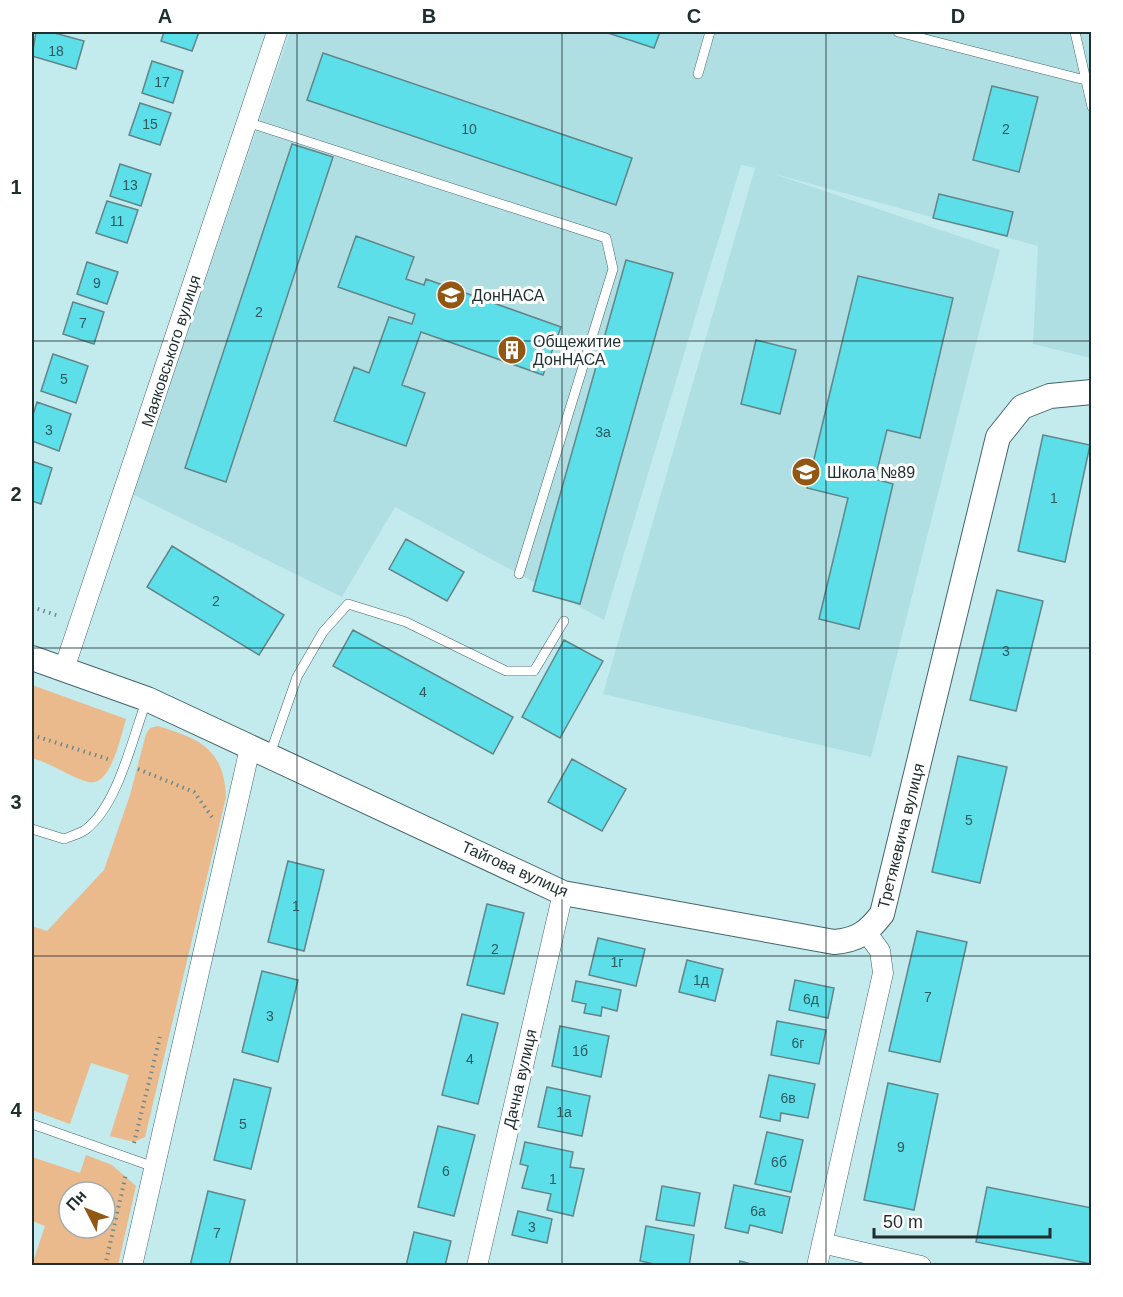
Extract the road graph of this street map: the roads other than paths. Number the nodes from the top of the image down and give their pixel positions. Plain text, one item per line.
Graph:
1 (277, 32) edge
2 (710, 32) edge
3 (898, 32) edge
4 (1075, 32) edge
5 (698, 74) dead end
6 (1085, 80) junction
7 (1092, 107) edge
8 (247, 122) junction
9 (1092, 392) edge
10 (519, 574) dead end
11 (564, 621) dead end
12 (32, 658) edge
13 (64, 669) junction
14 (147, 699) junction
15 (260, 752) junction
16 (32, 829) edge
17 (563, 893) junction
18 (867, 933) junction
19 (32, 1124) edge
20 (154, 1167) junction
21 (822, 1243) junction
22 (132, 1266) edge
23 (477, 1266) edge
24 (817, 1266) edge
25 (921, 1266) edge

1 - 8 street, Маяковського вулиця
2 - 5 lane
3 - 6 lane
4 - 6 lane
6 - 7 lane
8 - 10 lane
8 - 13 street, Маяковського вулиця
9 - 18 street, Третякевича вулиця
11 - 15 lane
12 - 13 street, Тайгова вулиця
13 - 14 street, Тайгова вулиця
14 - 15 street, Тайгова вулиця
14 - 16 lane
15 - 17 street, Тайгова вулиця
15 - 20 street
17 - 18 street, Тайгова вулиця
17 - 23 street, Дачна вулиця
18 - 21 street
19 - 20 lane
20 - 22 street
21 - 24 street
21 - 25 street

